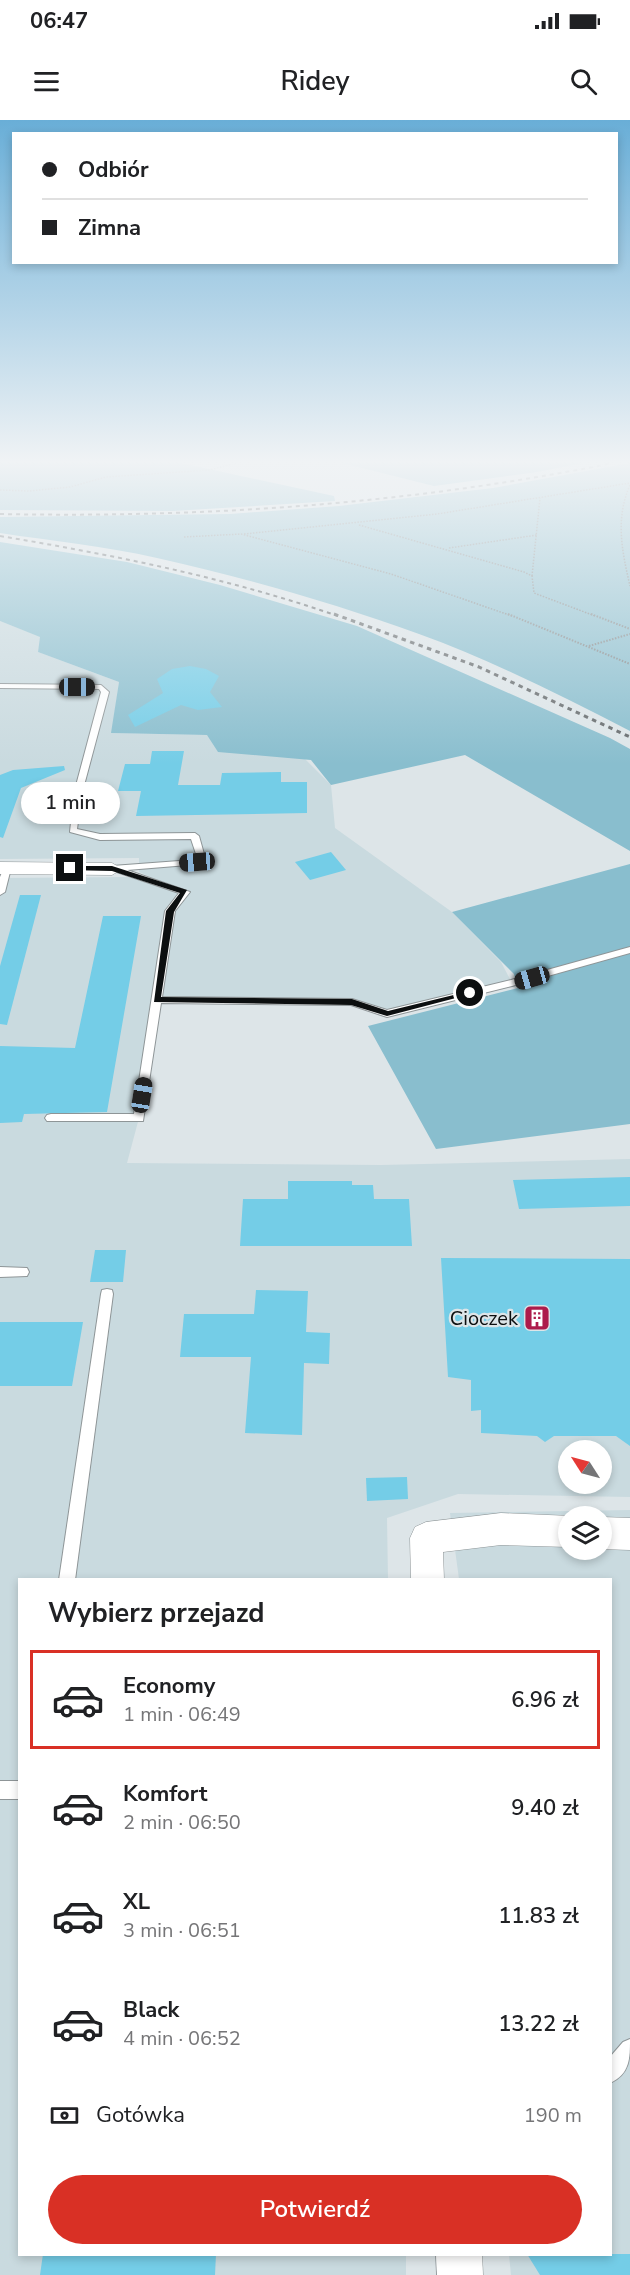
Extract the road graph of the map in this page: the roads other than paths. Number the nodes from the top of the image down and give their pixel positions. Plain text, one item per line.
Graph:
1 (0, 686) edge
2 (112, 869) junction
3 (3, 870) edge
4 (0, 892) edge
5 (630, 950) edge
6 (156, 1000) junction
7 (51, 1118) dead end
8 (0, 1272) edge
9 (23, 1272) dead end
10 (107, 1294) dead end
11 (558, 1532) edge
12 (612, 1533) edge
13 (630, 1534) edge
14 (67, 1578) edge
15 (428, 1578) edge
16 (0, 1790) edge
17 (18, 1790) edge
18 (630, 2049) edge
19 (612, 2071) edge
20 (459, 2256) edge
21 (460, 2275) edge

1 - 2 lane
2 - 3 street
2 - 6 lane
3 - 4 lane
5 - 6 lane
6 - 7 lane
8 - 9 lane
10 - 14 lane
11 - 15 street
12 - 13 street
16 - 17 lane
18 - 19 lane
20 - 21 street

